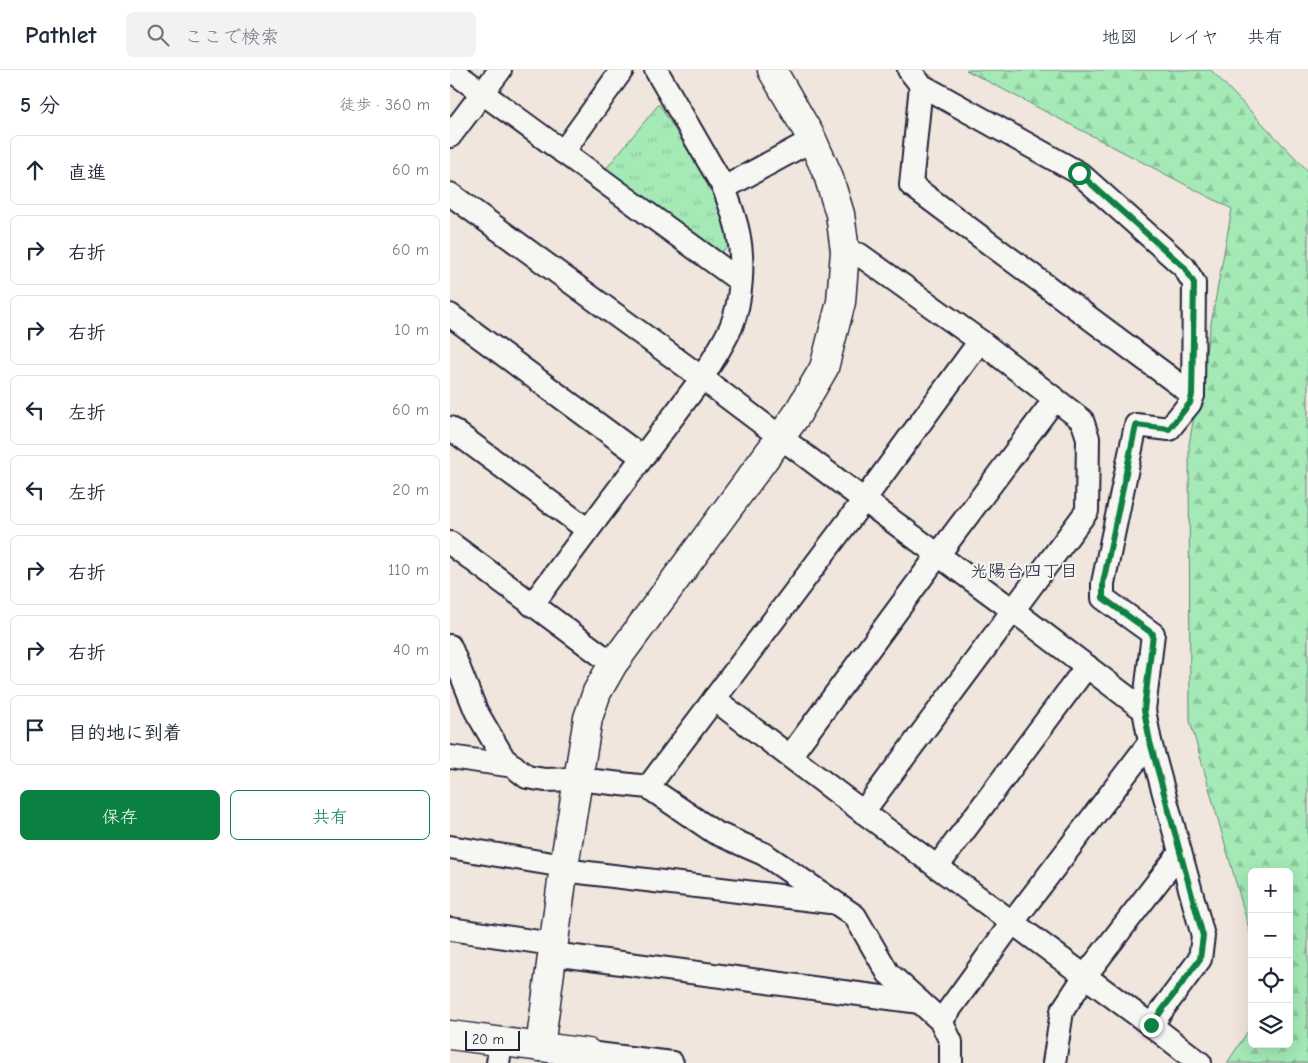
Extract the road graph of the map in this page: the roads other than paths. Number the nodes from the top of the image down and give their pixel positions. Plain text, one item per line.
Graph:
1 (451, 70) edge
2 (500, 70) edge
3 (622, 70) edge
4 (656, 70) edge
5 (772, 70) edge
6 (915, 77) edge
7 (482, 93) junction
8 (450, 136) edge
9 (812, 140) junction
10 (563, 152) junction
11 (724, 188) junction
12 (450, 194) edge
13 (845, 251) junction
14 (740, 281) junction
15 (450, 315) edge
16 (980, 341) junction
17 (702, 378) junction
18 (1192, 395) junction
19 (1055, 399) junction
20 (450, 428) edge
21 (781, 437) junction
22 (642, 457) junction
23 (864, 500) junction
24 (588, 530) junction
25 (450, 543) edge
26 (938, 555) junction
27 (532, 605) junction
28 (1014, 611) junction
29 (450, 646) edge
30 (612, 664) junction
31 (1087, 666) junction
32 (456, 671) edge
33 (714, 699) junction
34 (1144, 710) junction
35 (1150, 742) junction
36 (790, 756) junction
37 (450, 757) edge
38 (514, 766) junction
39 (577, 779) junction
40 (648, 787) junction
41 (863, 812) junction
42 (450, 847) edge
43 (1180, 853) junction
44 (937, 867) junction
45 (564, 868) junction
46 (835, 902) junction
47 (1012, 923) junction
48 (450, 929) edge
49 (553, 949) junction
50 (1085, 976) junction
51 (920, 1002) junction
52 (941, 1021) junction
53 (1151, 1025) junction
54 (450, 1035) edge
55 (540, 1047) junction
56 (499, 1053) edge
57 (588, 1058) edge
58 (672, 1063) edge
59 (951, 1063) edge
60 (1054, 1063) edge
61 (1200, 1063) edge

1 - 7 street
2 - 7 street
3 - 10 street
4 - 11 street
5 - 9 street
6 - 18 street
6 - 18 street
7 - 8 street
7 - 10 street
9 - 11 street
9 - 13 street
10 - 14 street
11 - 14 street
12 - 17 street
13 - 16 street
13 - 21 street
14 - 17 street
15 - 22 street
16 - 19 street
16 - 23 street
17 - 21 street
17 - 22 street
18 - 34 street
19 - 26 street
19 - 28 street
20 - 24 street
21 - 23 street
21 - 30 street
22 - 24 street
23 - 26 street
23 - 33 street
24 - 27 street
25 - 27 street
26 - 28 street
26 - 36 street
27 - 30 street
28 - 31 street
28 - 41 street
29 - 32 street
30 - 39 street
31 - 34 street
31 - 44 street
32 - 38 street
33 - 36 street
33 - 40 street
34 - 35 street
35 - 43 street
35 - 47 street
36 - 41 street
37 - 38 street
38 - 39 street
39 - 40 street
39 - 45 street
40 - 46 street
41 - 44 street
42 - 45 street
43 - 50 street
43 - 53 street
44 - 47 street
45 - 46 street
45 - 49 street
46 - 51 street
47 - 50 street
47 - 52 street
48 - 49 street
49 - 51 street
49 - 55 street
50 - 53 street
50 - 60 street
51 - 52 street
52 - 59 street
53 - 61 street
54 - 56 street
55 - 56 street
55 - 57 street
57 - 58 street

